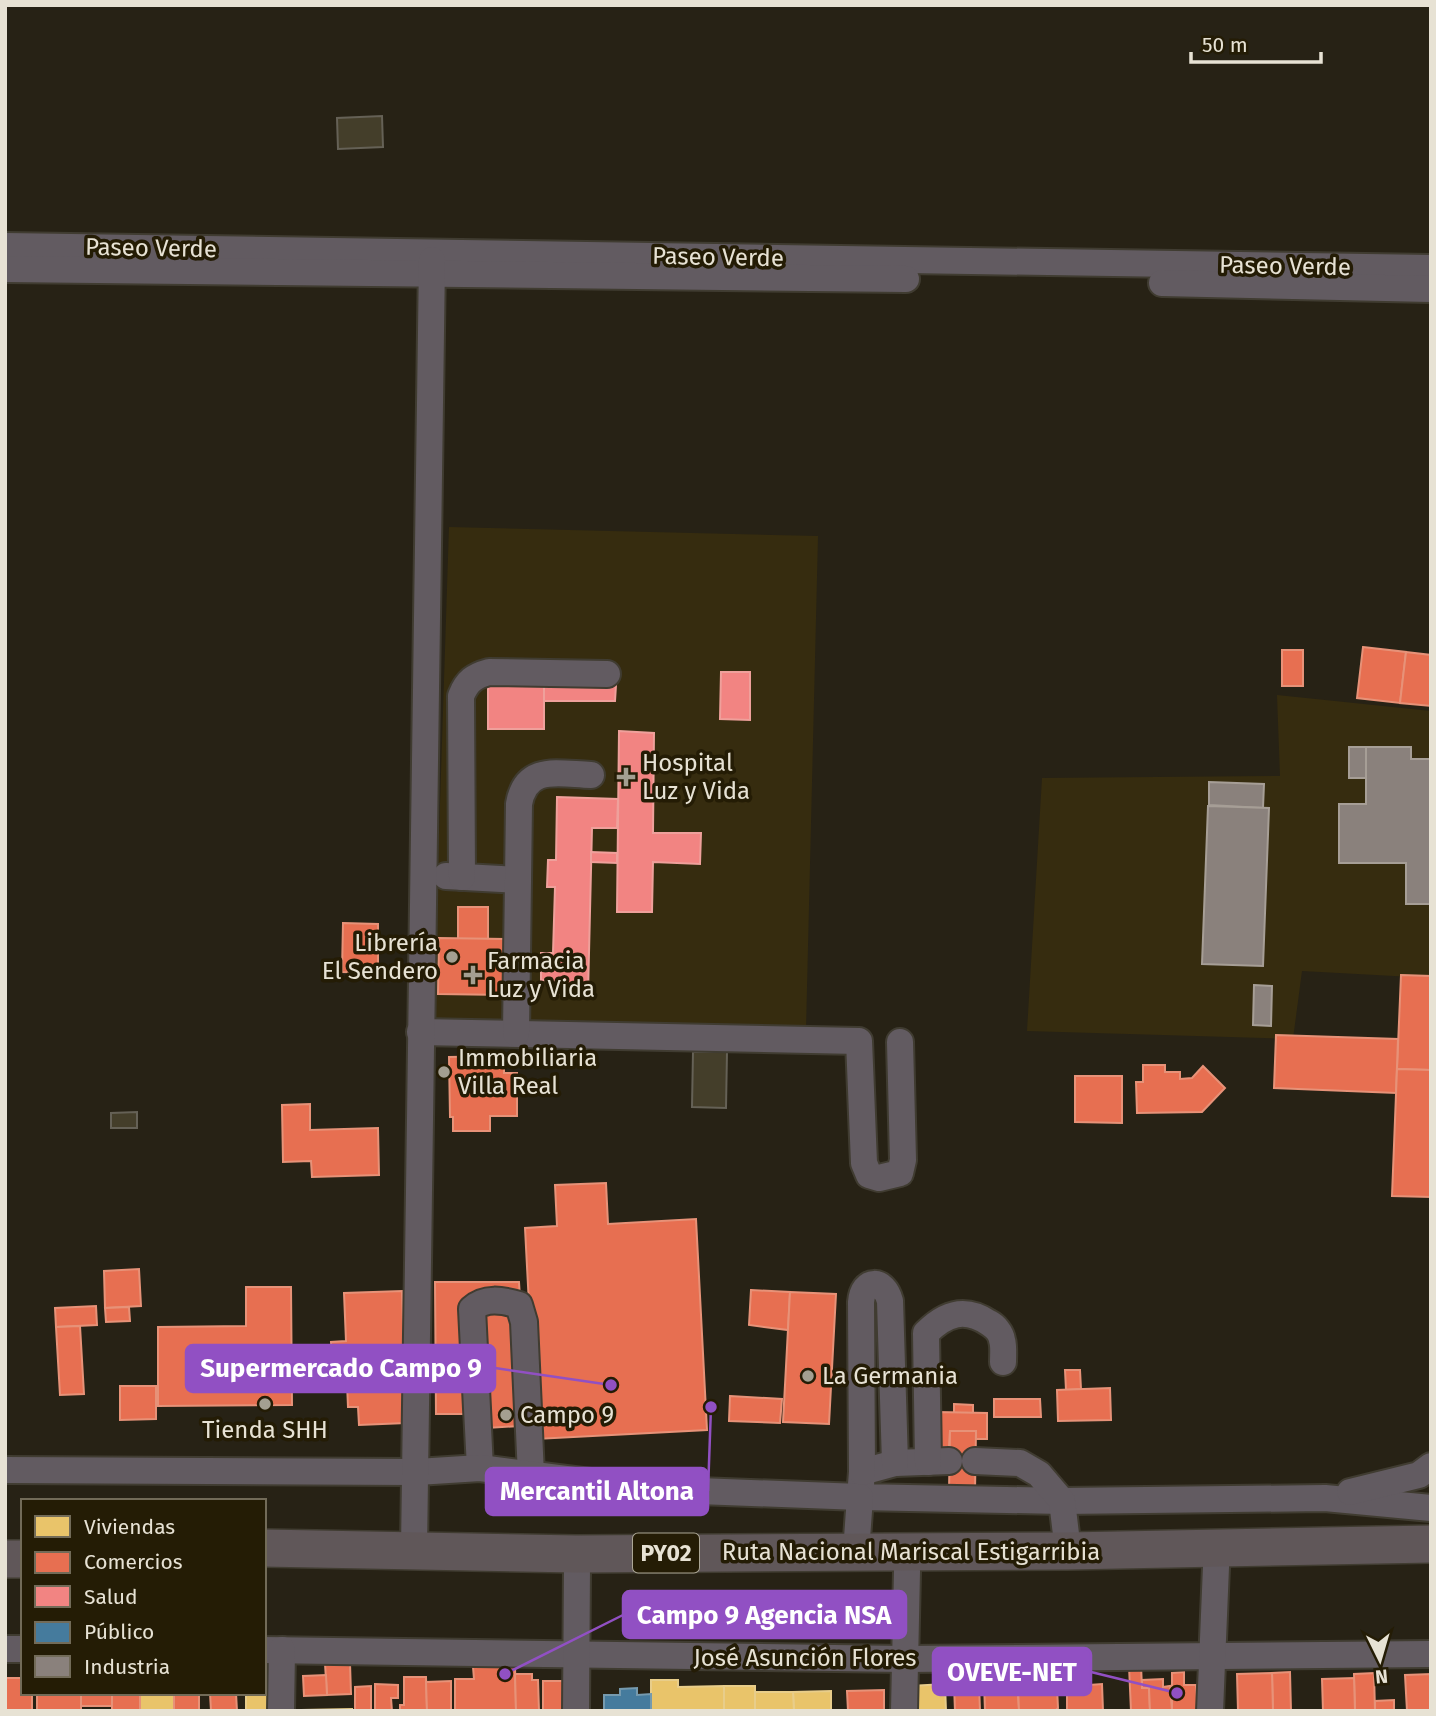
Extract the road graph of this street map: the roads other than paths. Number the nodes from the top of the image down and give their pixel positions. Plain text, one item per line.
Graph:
1 (5, 246) edge
2 (432, 264) junction
3 (1431, 268) edge
4 (5, 269) edge
5 (1000, 271) junction
6 (1431, 289) edge
7 (607, 674) dead end
8 (591, 775) dead end
9 (424, 875) junction
10 (462, 877) junction
11 (518, 880) junction
12 (420, 1032) junction
13 (516, 1033) junction
14 (900, 1042) dead end
15 (1003, 1362) dead end
16 (975, 1461) dead end
17 (895, 1463) junction
18 (1431, 1466) edge
19 (480, 1468) junction
20 (5, 1470) edge
21 (417, 1472) junction
22 (531, 1475) junction
23 (861, 1485) junction
24 (1325, 1498) junction
25 (1062, 1501) junction
26 (1431, 1508) edge
27 (1431, 1544) edge
28 (266, 1548) edge
29 (414, 1549) junction
30 (1068, 1551) junction
31 (856, 1552) junction
32 (266, 1562) edge
33 (1431, 1564) edge
34 (578, 1566) junction
35 (1216, 1567) junction
36 (907, 1571) junction
37 (273, 1650) edge
38 (1431, 1654) edge
39 (576, 1656) junction
40 (1212, 1656) junction
41 (905, 1659) junction
42 (281, 1711) edge
43 (576, 1711) edge
44 (904, 1711) edge
45 (1210, 1711) edge

1 - 2 street, Paseo Verde
2 - 4 street, Paseo Verde
2 - 5 street, Paseo Verde
2 - 9 street
3 - 5 street, Paseo Verde
5 - 6 street, Paseo Verde
7 - 10 street
8 - 11 street
9 - 10 street
9 - 12 street
10 - 11 street
11 - 13 street
12 - 13 street
12 - 21 street
13 - 14 street
15 - 17 street
16 - 25 street
17 - 23 street
17 - 23 street
18 - 24 street
19 - 21 street
19 - 22 street
19 - 22 street
20 - 21 street
21 - 29 street
22 - 23 street
23 - 25 street
23 - 31 street
24 - 25 street
24 - 26 street
25 - 30 street
27 - 30 highway, Ruta Nacional Mariscal Estigarribia / PY02
28 - 29 highway, Ruta Nacional Mariscal Estigarribia / PY02
29 - 31 highway, Ruta Nacional Mariscal Estigarribia / PY02
30 - 31 highway, Ruta Nacional Mariscal Estigarribia / PY02
32 - 34 highway, Ruta Nacional Mariscal Estigarribia / PY02
33 - 35 highway, Ruta Nacional Mariscal Estigarribia / PY02
34 - 36 highway, Ruta Nacional Mariscal Estigarribia / PY02
34 - 39 street
35 - 36 highway, Ruta Nacional Mariscal Estigarribia / PY02
35 - 40 street
36 - 41 street
37 - 39 street, José Asunción Flores
37 - 42 street
38 - 40 street, José Asunción Flores
39 - 41 street, José Asunción Flores
39 - 43 street
40 - 41 street, José Asunción Flores
40 - 45 street
41 - 44 street

